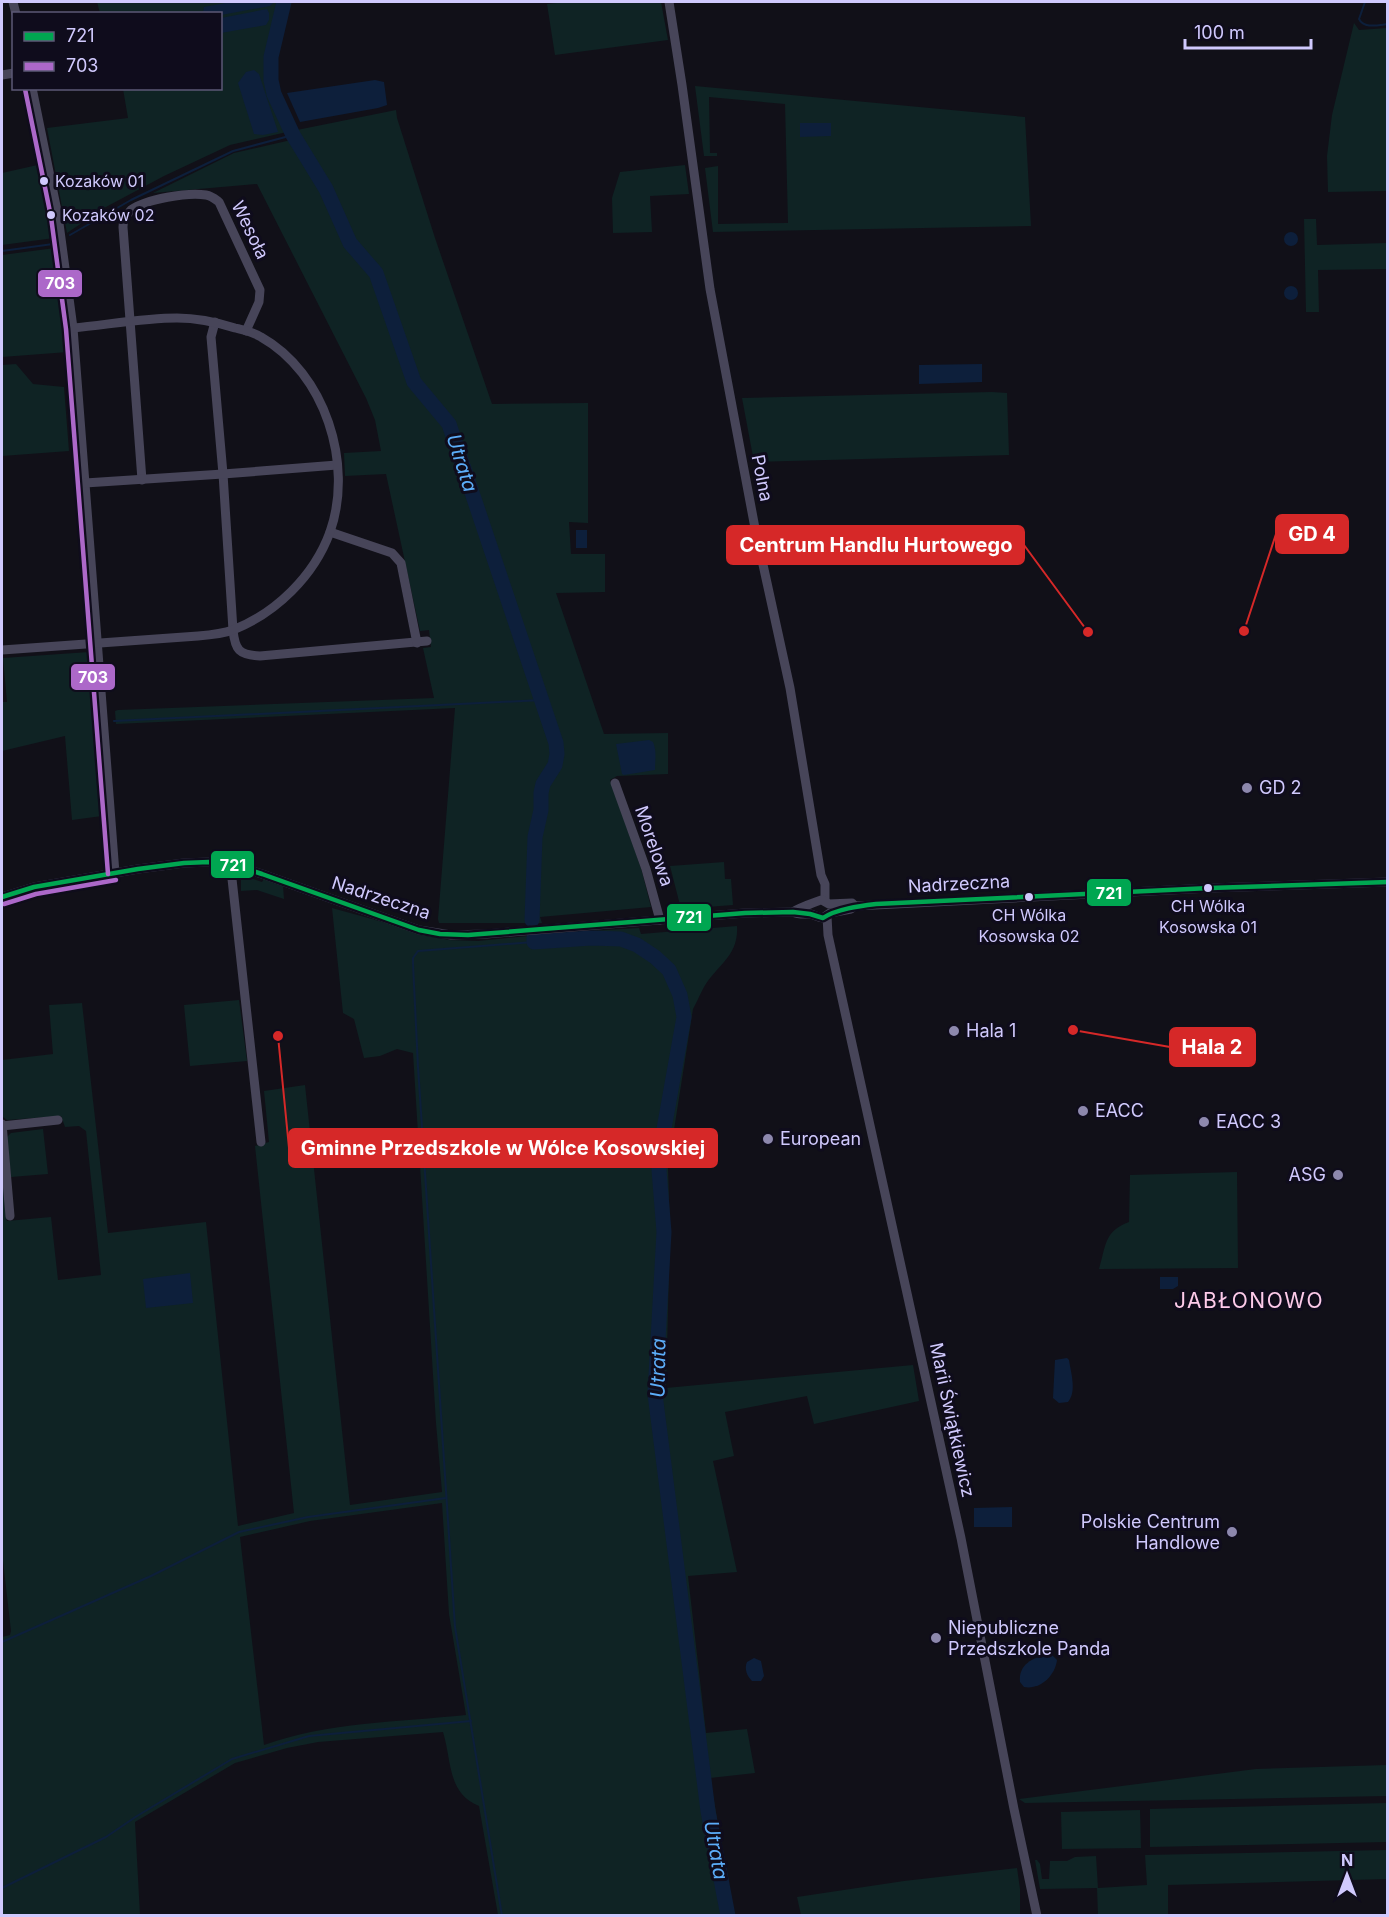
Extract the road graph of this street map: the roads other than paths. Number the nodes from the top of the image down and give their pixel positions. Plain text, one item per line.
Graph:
1 (669, 2) edge
2 (32, 90) edge
3 (130, 322) junction
4 (215, 322) junction
5 (73, 328) junction
6 (246, 331) junction
7 (337, 465) junction
8 (223, 474) junction
9 (142, 480) junction
10 (85, 483) junction
11 (330, 532) junction
12 (233, 630) junction
13 (97, 642) junction
14 (2, 650) edge
15 (615, 783) dead end
16 (234, 865) junction
17 (115, 873) junction
18 (1388, 882) edge
19 (2, 897) edge
20 (821, 909) junction
21 (660, 920) junction
22 (58, 1120) dead end
23 (2, 1125) edge
24 (261, 1142) dead end
25 (10, 1216) dead end
26 (1037, 1916) edge

1 - 20 street, Polna
2 - 5 street
3 - 4 street
3 - 5 street
3 - 6 street, Wesoła
3 - 9 street, Wesoła
4 - 6 street
4 - 8 street
5 - 10 street
6 - 7 street
7 - 8 street
7 - 11 street
8 - 9 street
8 - 12 street
9 - 10 street
10 - 13 street
11 - 12 street
11 - 12 street
12 - 13 street
13 - 14 street
13 - 17 street
15 - 21 street, Morelowa
16 - 17 street, Nadrzeczna
16 - 21 street, Nadrzeczna
16 - 24 street
17 - 19 street, Nadrzeczna
18 - 20 street, Nadrzeczna
20 - 21 street, Nadrzeczna
20 - 26 street, Marii Świątkiewicz
22 - 23 street
23 - 25 street

